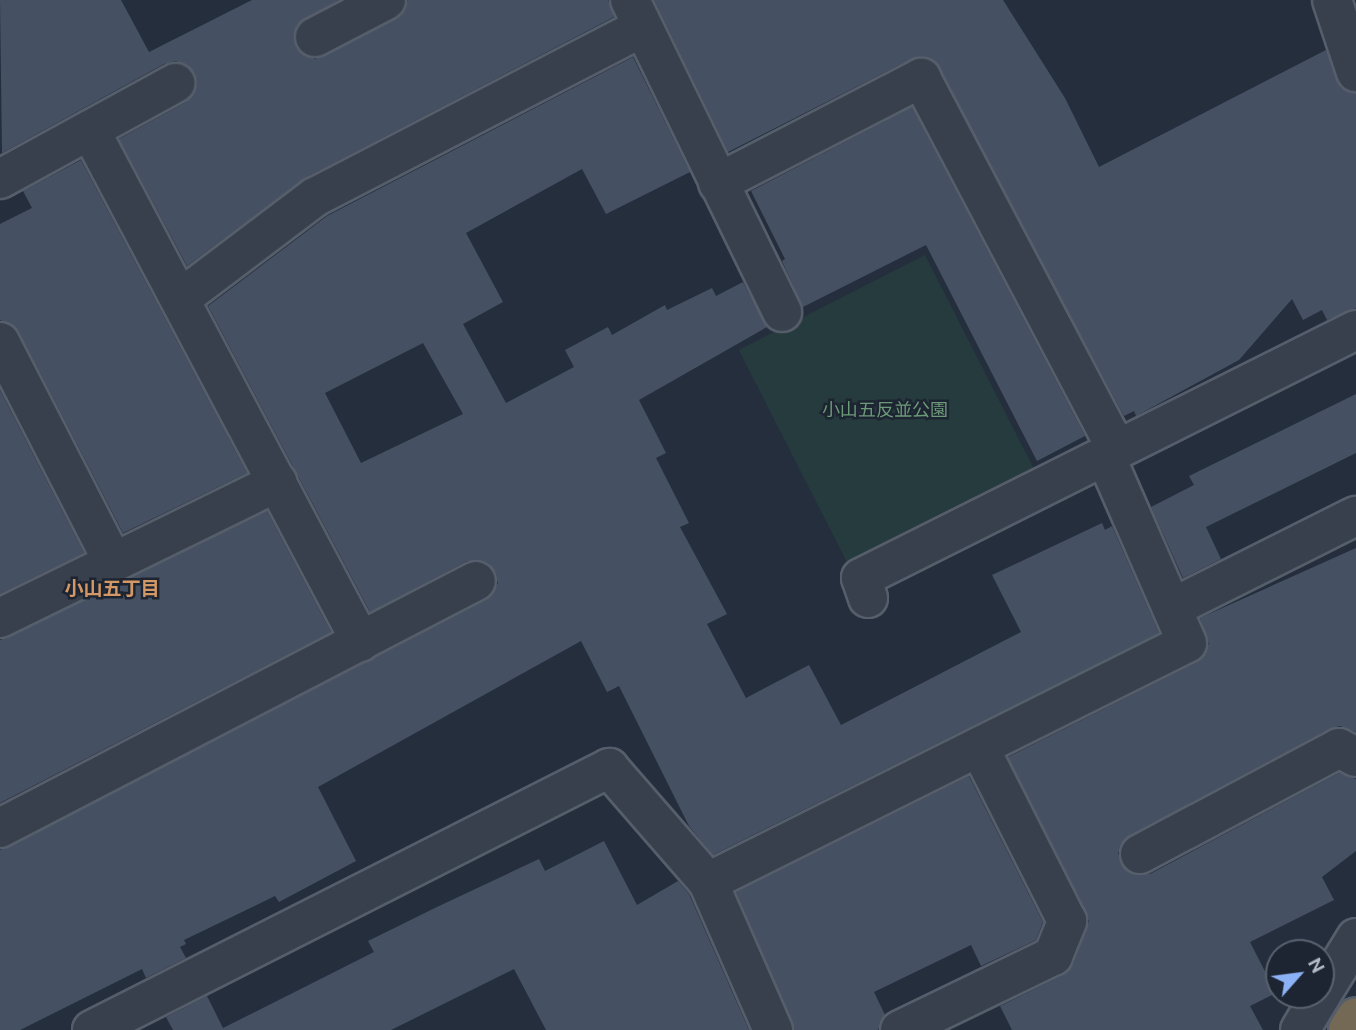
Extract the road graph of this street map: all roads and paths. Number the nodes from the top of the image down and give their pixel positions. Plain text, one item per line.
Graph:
1 (386, 0) edge
2 (1332, 0) edge
3 (637, 14) edge
4 (315, 37) dead end
5 (1356, 72) edge
6 (176, 83) dead end
7 (90, 130) junction
8 (0, 179) edge
9 (718, 183) junction
10 (180, 299) junction
11 (782, 312) dead end
12 (1356, 331) edge
13 (0, 342) edge
14 (1111, 452) junction
15 (277, 482) junction
16 (1356, 516) edge
17 (113, 562) junction
18 (476, 581) dead end
19 (868, 598) dead end
20 (1172, 608) junction
21 (0, 618) edge
22 (361, 642) junction
23 (979, 747) junction
24 (1356, 757) edge
25 (0, 828) edge
26 (1140, 854) dead end
27 (708, 882) junction
28 (1356, 938) edge
29 (1335, 972) edge
30 (1313, 1009) edge
31 (1356, 1017) edge
32 (92, 1030) edge
33 (773, 1030) edge
34 (900, 1030) edge
35 (1300, 1030) edge
36 (1348, 1030) edge

1 - 4 street
2 - 5 street
3 - 9 street
3 - 10 street
6 - 7 street
7 - 8 street
7 - 10 street
9 - 11 street
9 - 14 street
10 - 15 street
12 - 14 street
13 - 17 street
14 - 19 street
14 - 20 street
15 - 17 street
15 - 22 street
16 - 20 street
17 - 21 street
18 - 22 street
20 - 23 street
22 - 25 street
23 - 27 street
23 - 34 street
24 - 26 street
27 - 32 street
27 - 33 street
28 - 29 street
30 - 35 street
31 - 36 highway

